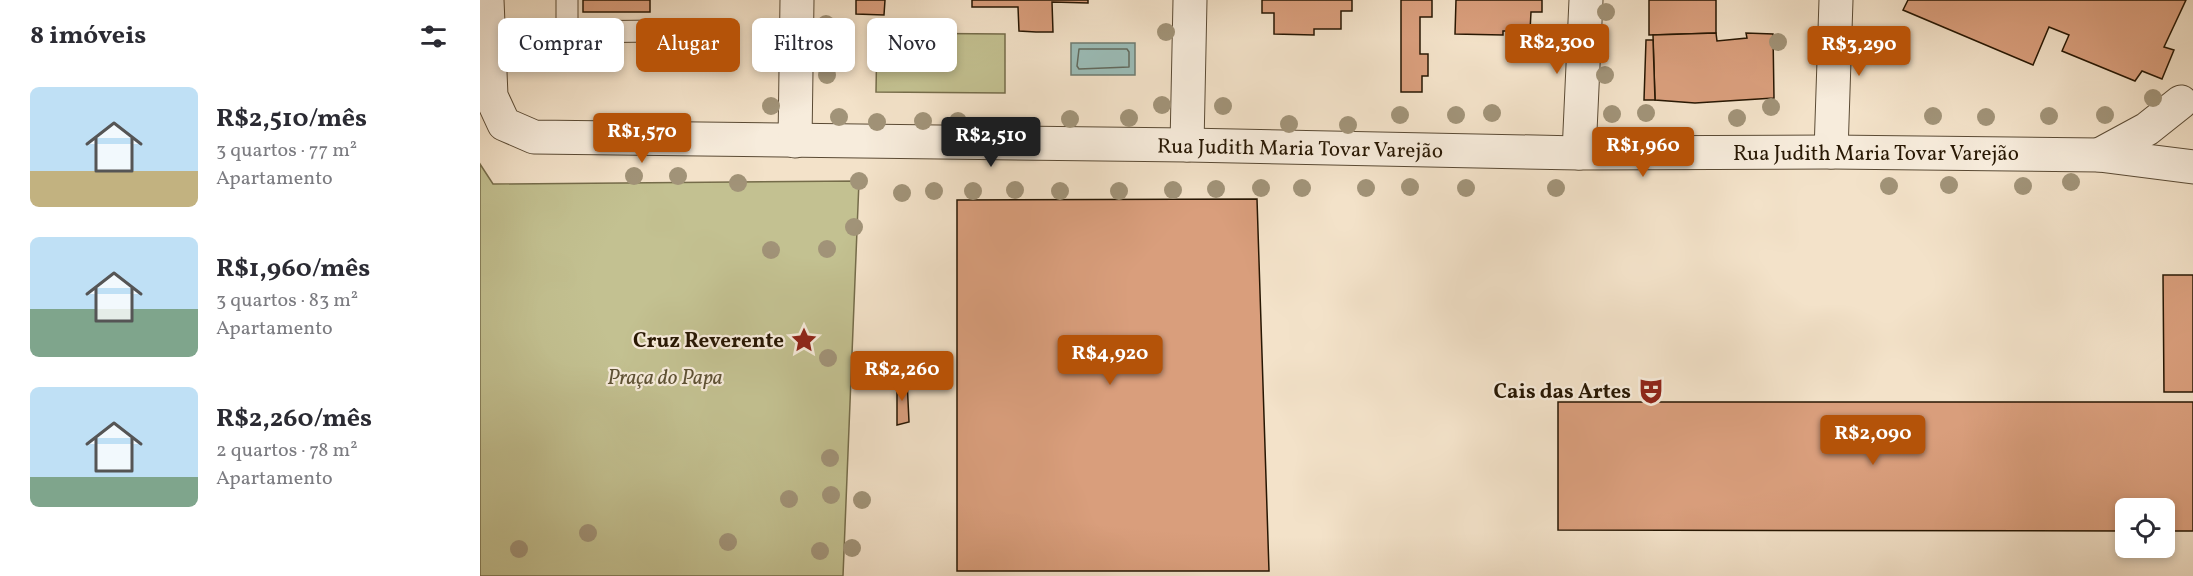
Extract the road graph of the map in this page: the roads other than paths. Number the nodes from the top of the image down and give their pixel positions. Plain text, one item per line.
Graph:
1 (488, 0) edge
2 (567, 0) edge
3 (797, 0) edge
4 (1190, 0) edge
5 (1586, 0) edge
6 (1836, 0) edge
7 (636, 31) edge
8 (2187, 96) edge
9 (795, 141) junction
10 (1187, 145) junction
11 (1831, 152) junction
12 (1579, 153) junction
13 (2099, 155) junction
14 (2193, 165) edge

1 - 9 street, Rua Judith Maria Tovar Varejão
2 - 7 lane
3 - 9 street
4 - 10 street
5 - 12 street
6 - 11 street
8 - 13 street, Rua Judith Maria Tovar Varejão
8 - 14 street
9 - 10 street, Rua Judith Maria Tovar Varejão
10 - 12 street, Rua Judith Maria Tovar Varejão
11 - 12 street, Rua Judith Maria Tovar Varejão
11 - 13 street, Rua Judith Maria Tovar Varejão
13 - 14 street, Rua Judith Maria Tovar Varejão

